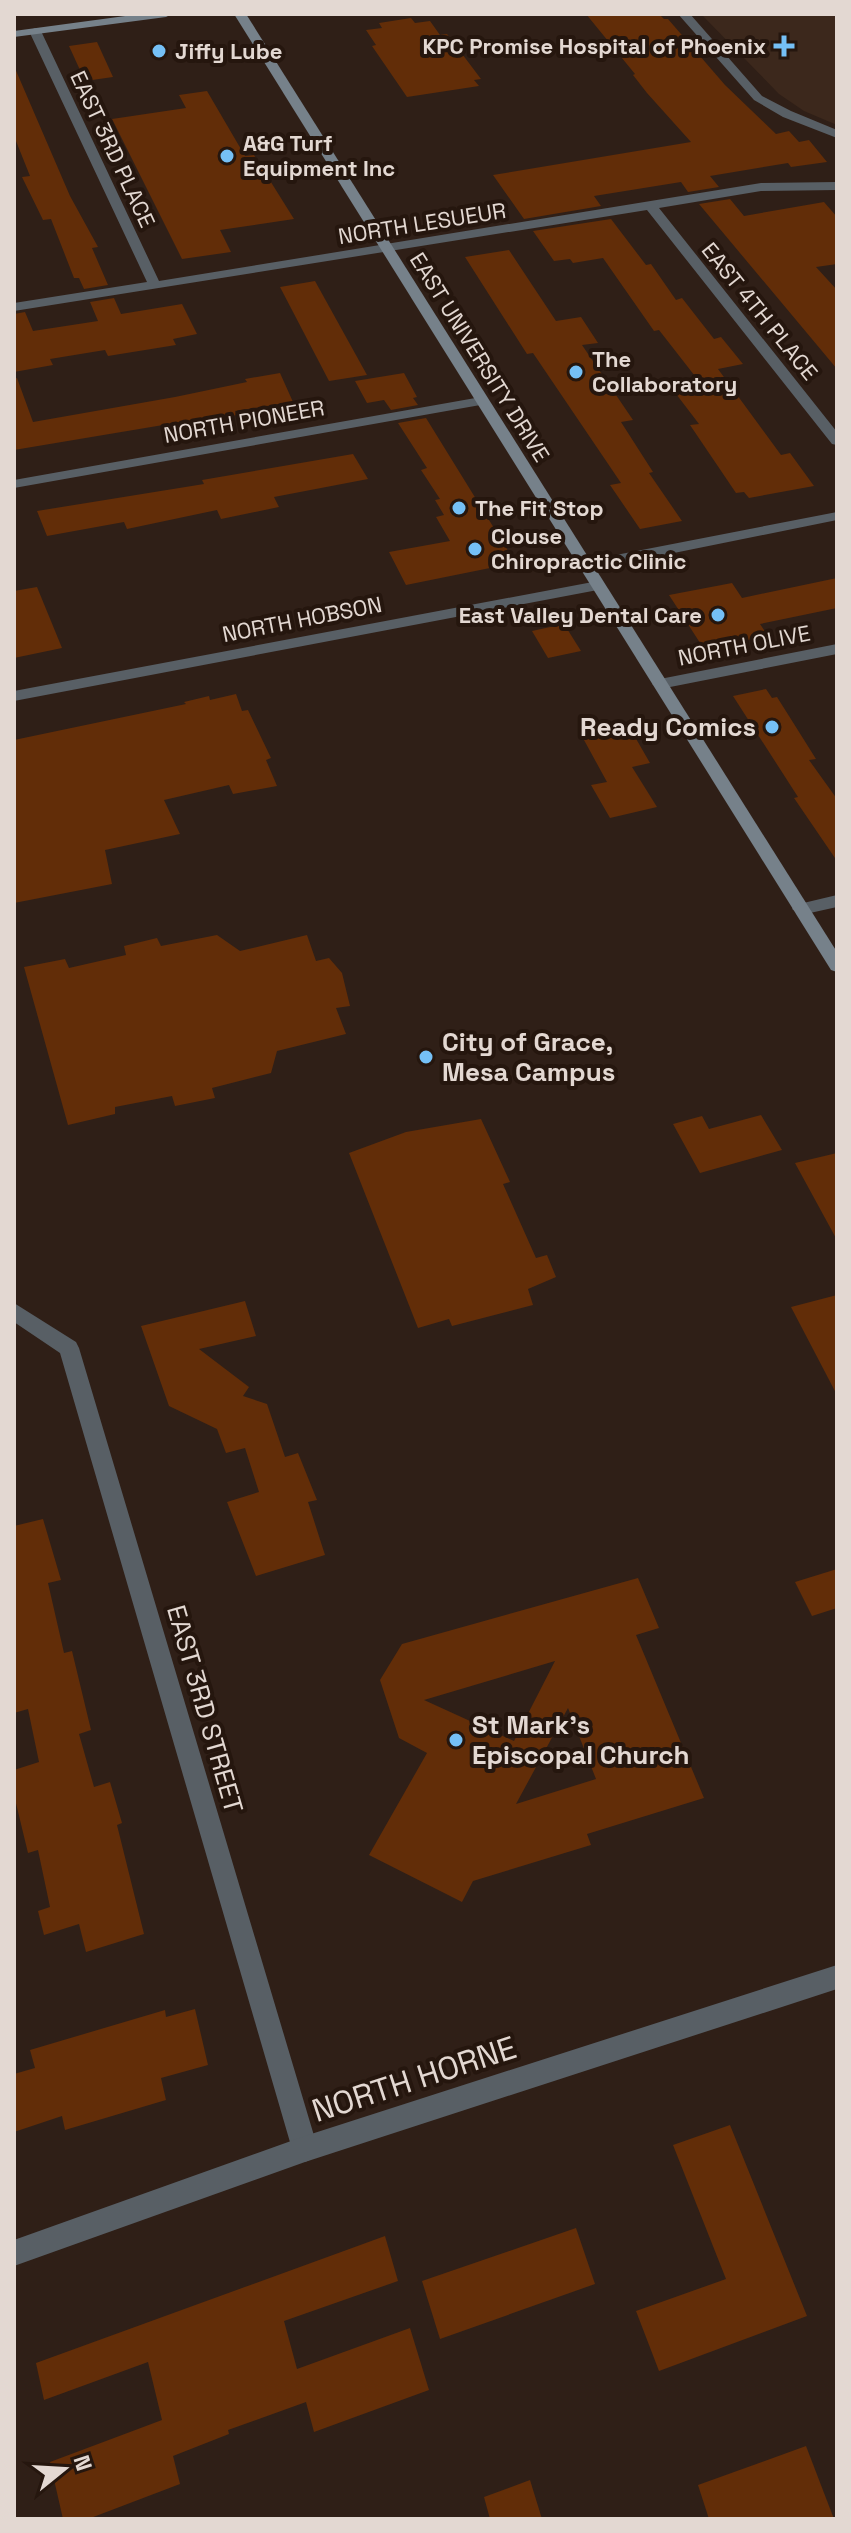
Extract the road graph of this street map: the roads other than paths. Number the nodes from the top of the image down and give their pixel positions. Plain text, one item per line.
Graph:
1 (166, 14) edge
2 (240, 14) edge
3 (684, 14) edge
4 (35, 31) junction
5 (14, 34) edge
6 (837, 134) edge
7 (837, 186) edge
8 (651, 206) junction
9 (388, 249) junction
10 (154, 284) junction
11 (14, 307) edge
12 (481, 401) junction
13 (837, 441) edge
14 (14, 484) edge
15 (837, 516) edge
16 (585, 566) junction
17 (598, 586) junction
18 (837, 649) edge
19 (660, 684) junction
20 (14, 696) edge
21 (837, 901) edge
22 (801, 909) junction
23 (837, 966) edge
24 (14, 1311) edge
25 (837, 1977) edge
26 (305, 2149) junction
27 (14, 2253) edge

1 - 4 main road
2 - 9 main road, EAST UNIVERSITY DRIVE
3 - 6 street
4 - 5 main road
4 - 10 street, EAST 3RD PLACE
7 - 8 street, NORTH LESUEUR
8 - 9 street, NORTH LESUEUR
8 - 13 street, EAST 4TH PLACE
9 - 10 street, NORTH LESUEUR
9 - 12 main road, EAST UNIVERSITY DRIVE
10 - 11 street, NORTH LESUEUR
12 - 14 street, NORTH PIONEER
12 - 16 main road, EAST UNIVERSITY DRIVE
15 - 16 street
16 - 17 main road, EAST UNIVERSITY DRIVE
17 - 19 main road, EAST UNIVERSITY DRIVE
17 - 20 street, NORTH HOBSON
18 - 19 street, NORTH OLIVE
19 - 22 main road, EAST UNIVERSITY DRIVE
21 - 22 street
22 - 23 main road, EAST UNIVERSITY DRIVE
24 - 26 street, EAST 3RD STREET
25 - 26 street, NORTH HORNE
26 - 27 street, NORTH HORNE

